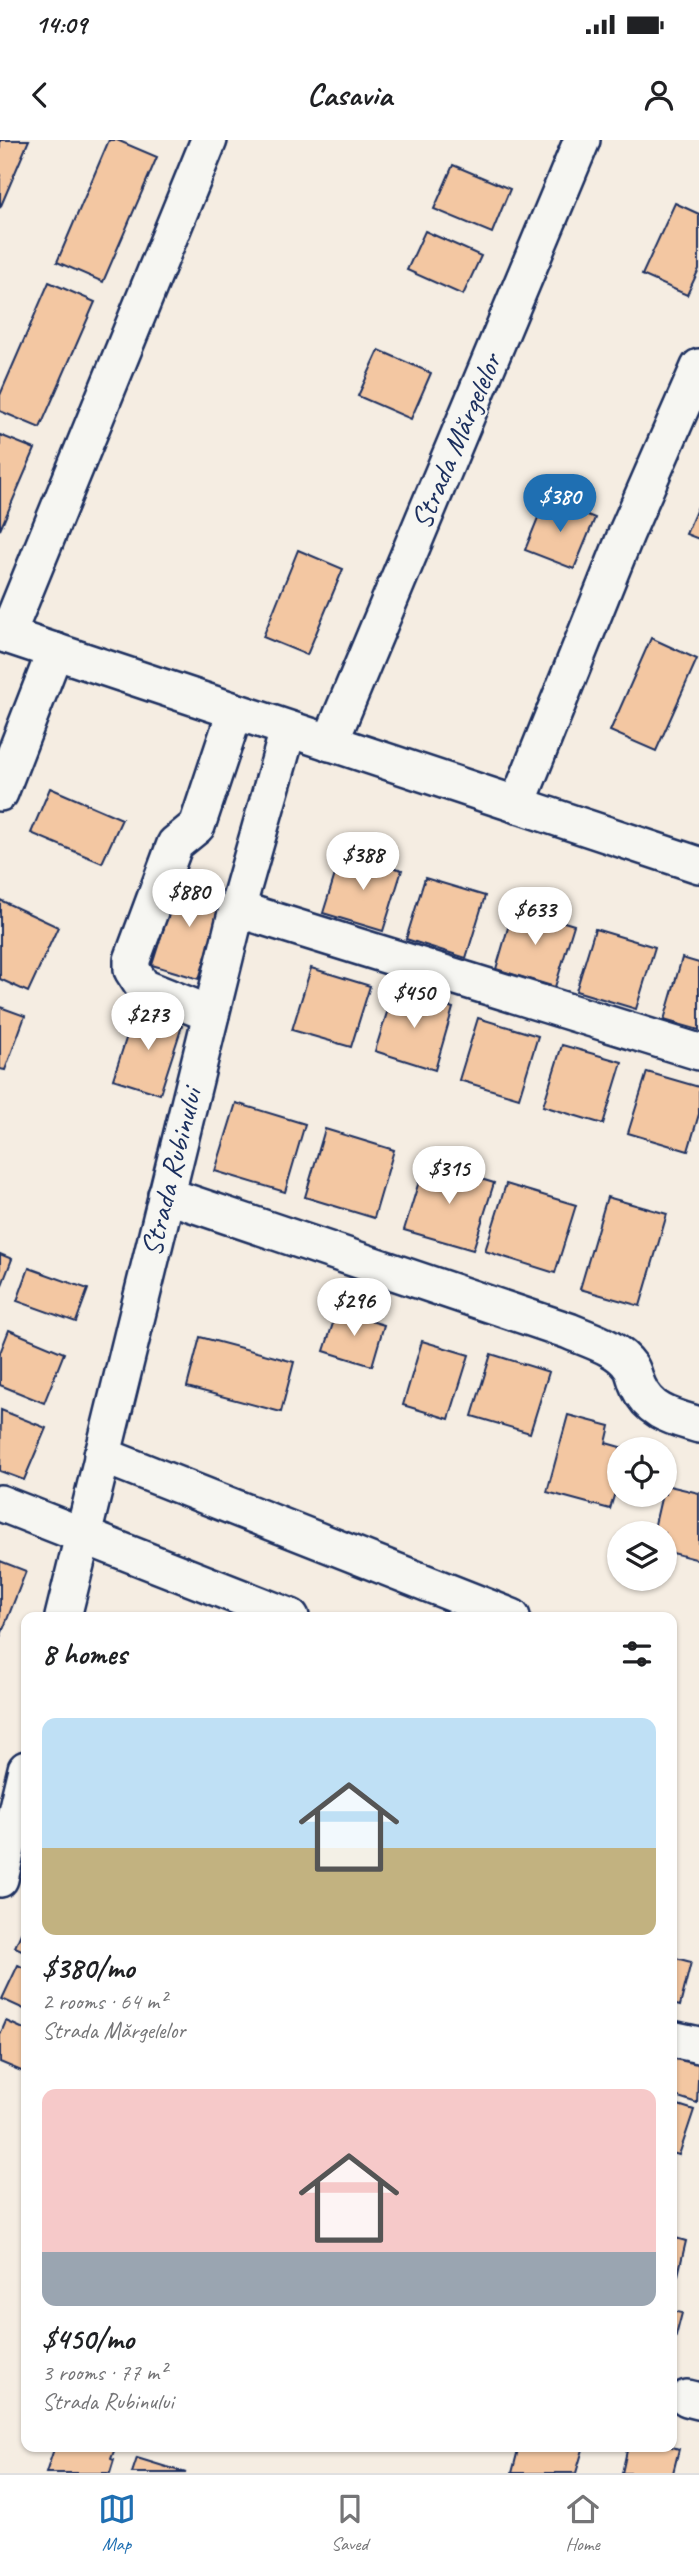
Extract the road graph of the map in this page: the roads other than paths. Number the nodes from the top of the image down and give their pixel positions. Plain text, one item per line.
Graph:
1 (209, 140) edge
2 (582, 140) edge
3 (699, 367) edge
4 (4, 634) edge
5 (55, 651) junction
6 (235, 712) junction
7 (288, 730) junction
8 (331, 743) junction
9 (0, 793) edge
10 (517, 805) junction
11 (699, 865) edge
12 (237, 909) junction
13 (211, 1014) junction
14 (699, 1052) edge
15 (166, 1195) junction
16 (699, 1425) edge
17 (102, 1455) junction
18 (0, 1503) edge
19 (82, 1535) junction
20 (63, 1612) edge
21 (278, 1612) edge
22 (499, 1612) edge
23 (21, 1801) edge
24 (10, 1871) edge
25 (677, 2040) edge
26 (699, 2045) edge

1 - 4 street
2 - 8 street, Strada Mărgelelor
3 - 10 street
4 - 5 street
5 - 6 street
5 - 9 street
6 - 7 street
6 - 13 street
7 - 8 street
7 - 12 street, Strada Rubinului
8 - 10 street
10 - 11 street
12 - 13 street, Strada Rubinului
12 - 14 street
13 - 15 street, Strada Rubinului
15 - 16 street
15 - 17 street, Strada Rubinului
17 - 19 street, Strada Rubinului
17 - 22 street
18 - 19 street
19 - 20 street, Strada Rubinului
19 - 21 street
23 - 24 street
25 - 26 street

